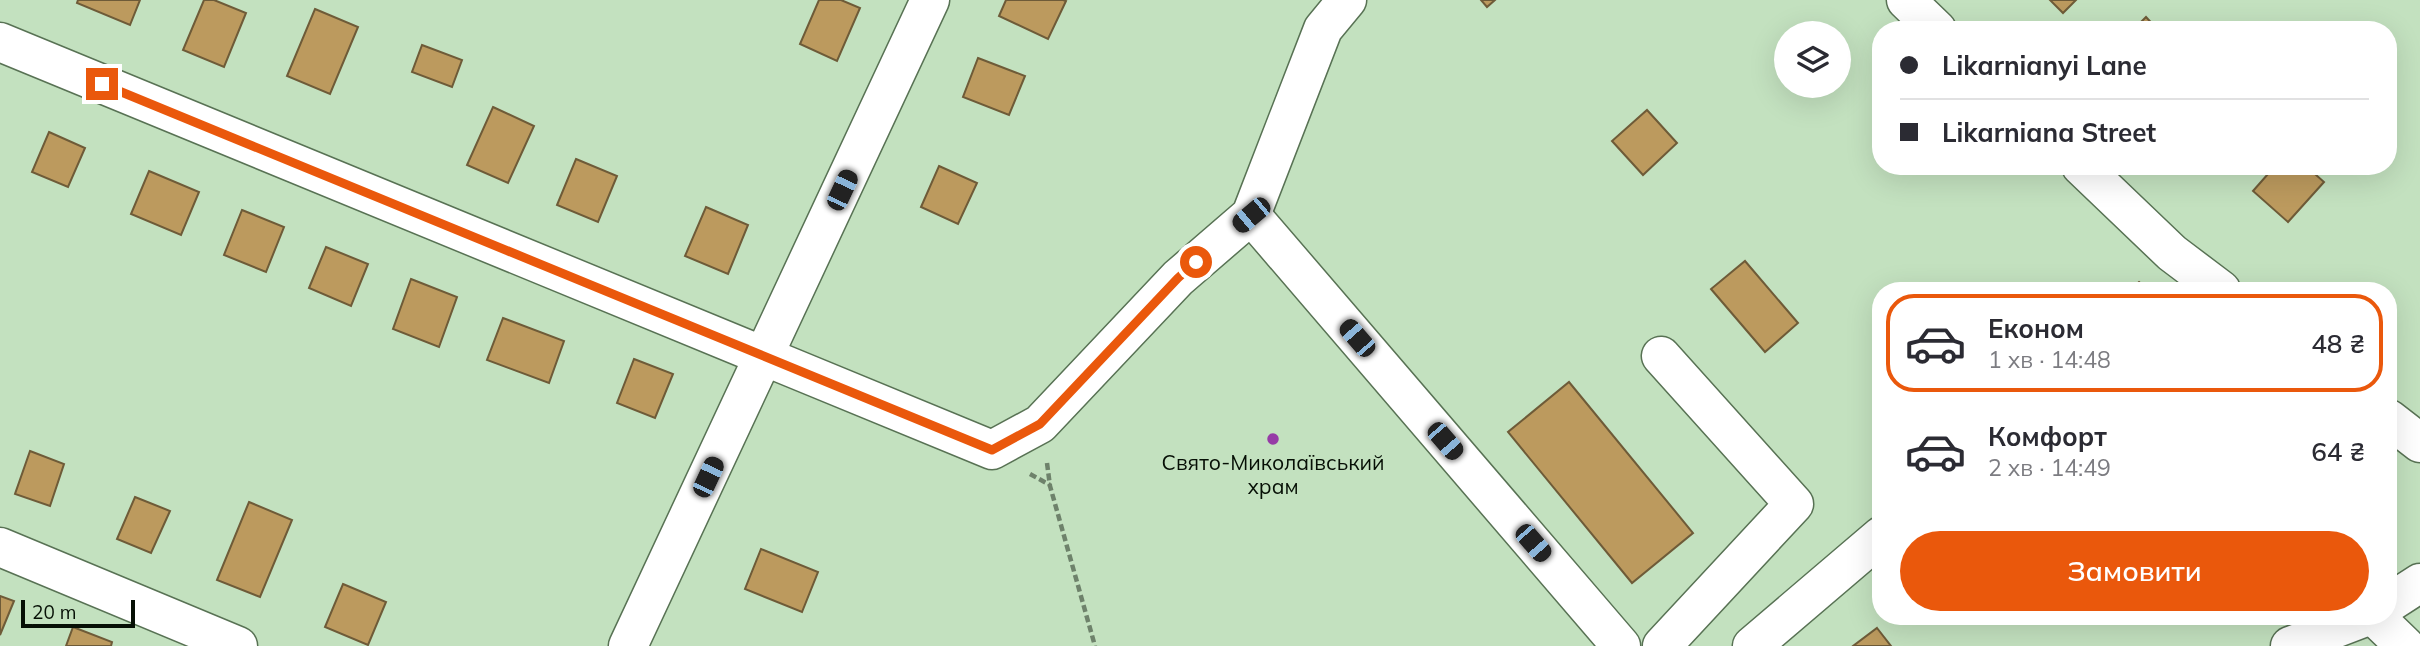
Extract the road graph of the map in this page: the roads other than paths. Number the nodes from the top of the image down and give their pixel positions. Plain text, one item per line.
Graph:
1 (930, 0) edge
2 (1347, 0) edge
3 (1906, 0) edge
4 (1928, 21) edge
5 (0, 42) edge
6 (2090, 175) edge
7 (1251, 215) junction
8 (2210, 282) edge
9 (1661, 356) dead end
10 (765, 357) junction
11 (2397, 425) edge
12 (2420, 443) edge
13 (1872, 544) edge
14 (0, 547) edge
15 (2420, 583) edge
16 (2397, 598) edge
17 (2345, 625) edge
18 (2383, 625) edge
19 (238, 646) edge
20 (628, 646) edge
21 (1621, 646) edge
22 (1662, 646) edge
23 (1752, 646) edge
24 (2290, 646) edge
25 (2405, 646) edge

1 - 10 street
2 - 7 street
3 - 4 street
5 - 10 street
6 - 8 street
7 - 10 street
7 - 21 street
9 - 22 street
10 - 20 street
11 - 12 street
13 - 23 street
14 - 19 street
15 - 16 street
17 - 24 street
18 - 25 street

